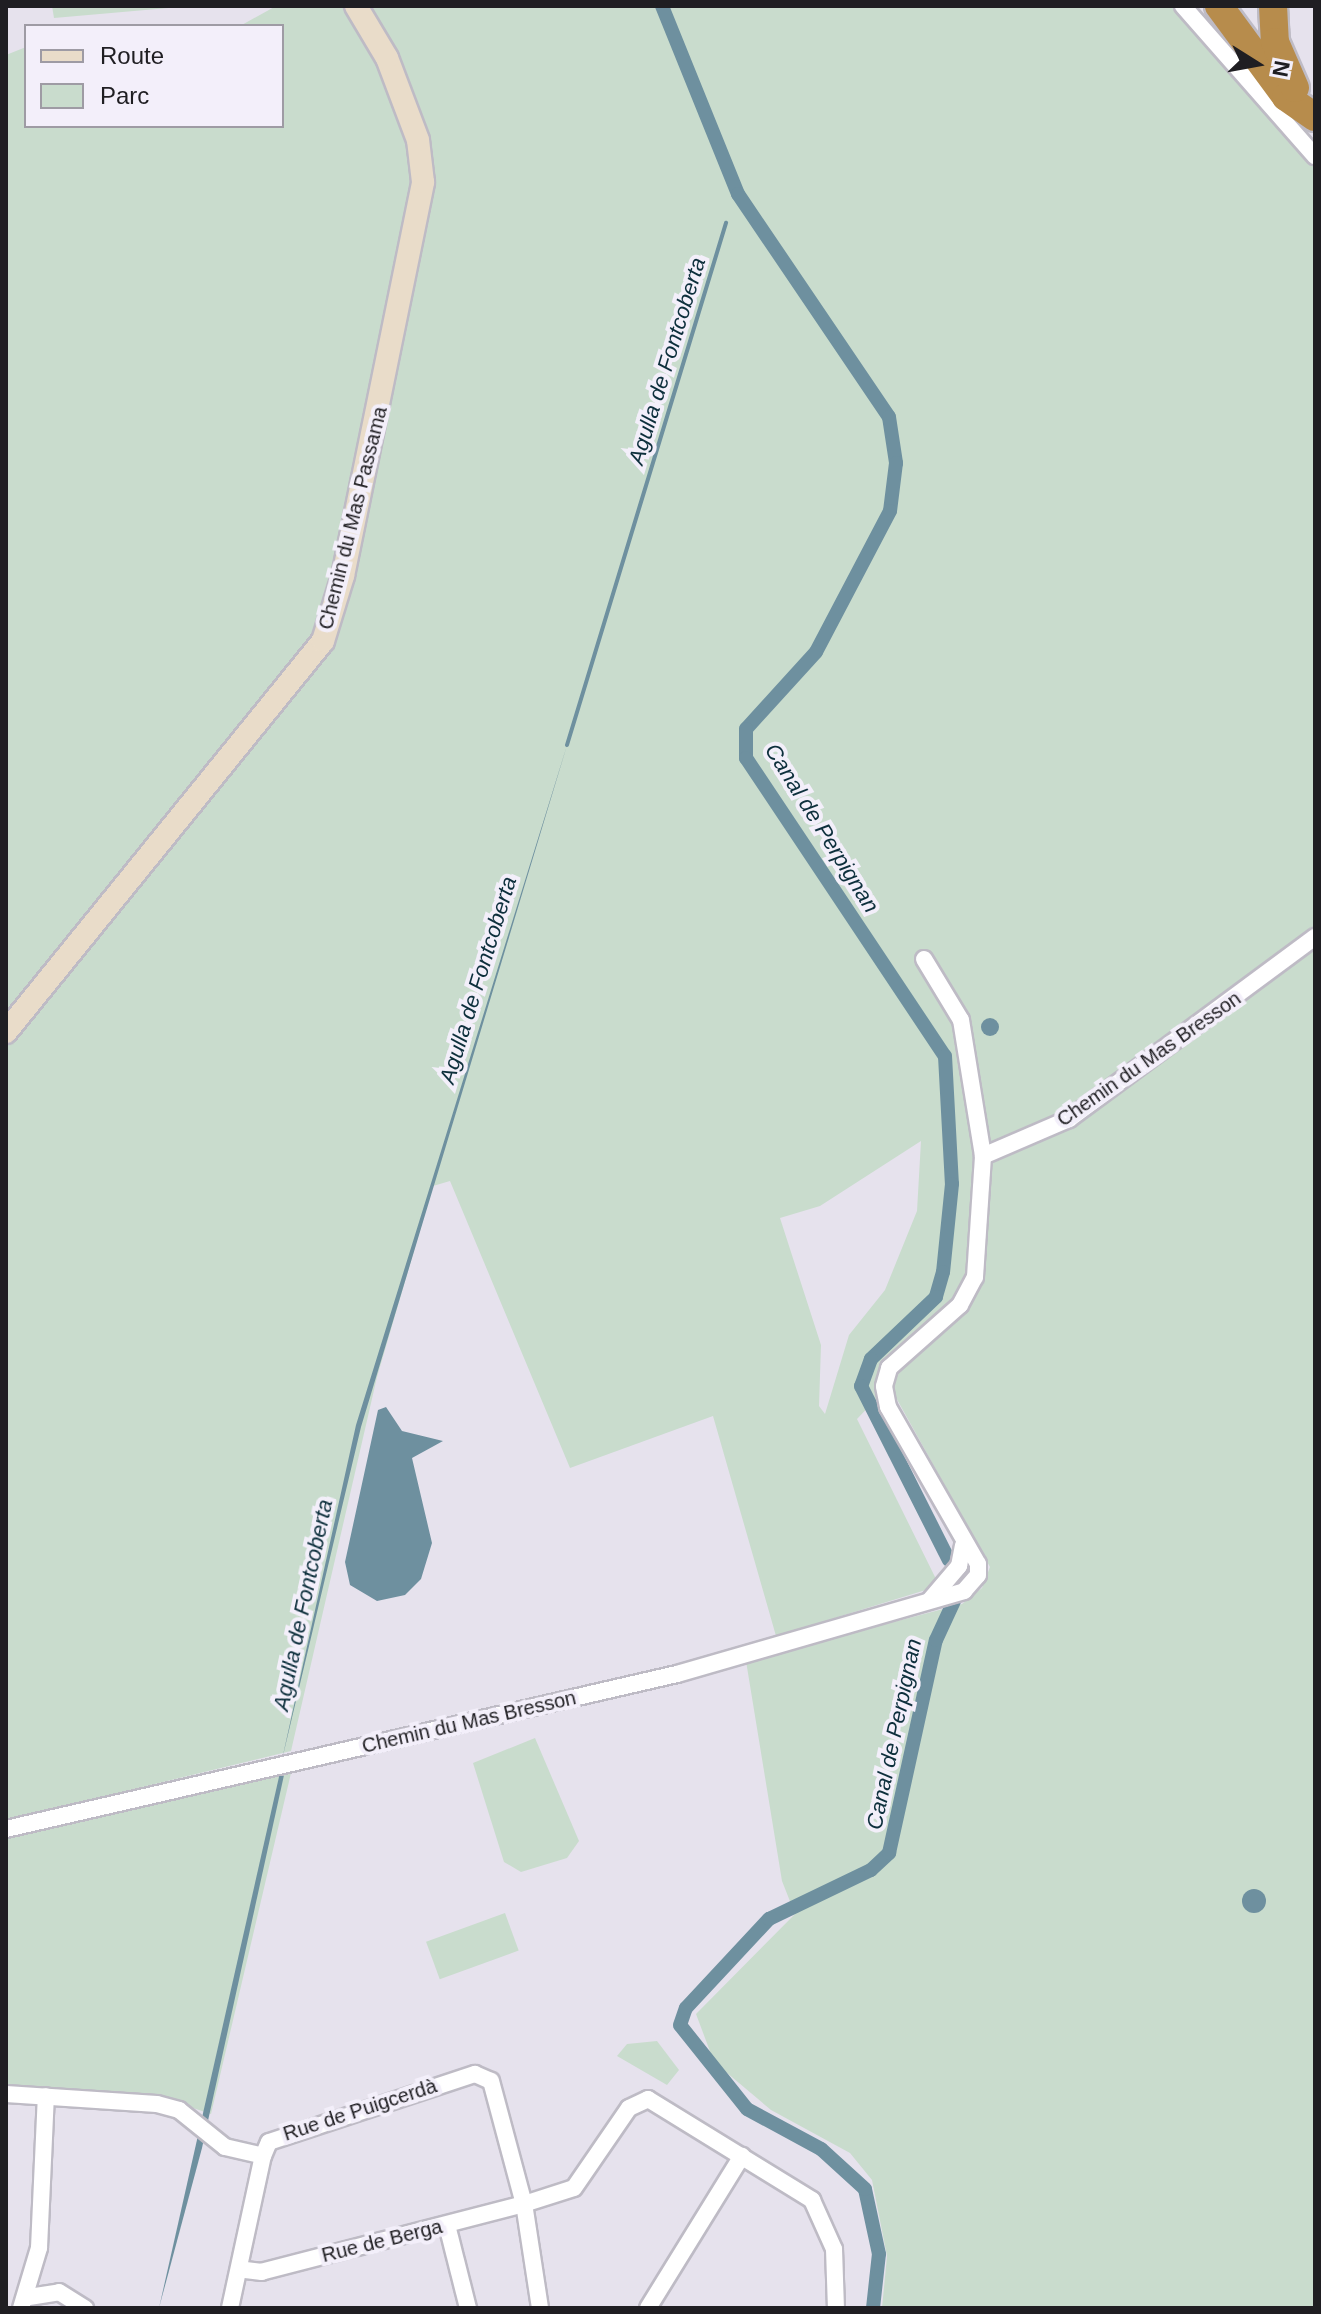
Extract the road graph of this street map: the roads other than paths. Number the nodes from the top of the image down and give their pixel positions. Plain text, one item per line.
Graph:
1 (356, 6) edge
2 (1183, 6) edge
3 (1219, 6) edge
4 (1273, 6) edge
5 (1315, 116) edge
6 (1315, 156) edge
7 (1315, 937) edge
8 (924, 959) dead end
9 (6, 1032) edge
10 (983, 1156) junction
11 (6, 1829) edge
12 (6, 2094) edge
13 (46, 2096) junction
14 (263, 2156) junction
15 (742, 2156) junction
16 (524, 2204) junction
17 (447, 2225) junction
18 (239, 2269) junction
19 (25, 2302) edge
20 (85, 2308) edge
21 (230, 2308) edge
22 (468, 2308) edge
23 (540, 2308) edge
24 (648, 2308) edge
25 (836, 2308) edge

1 - 9 street, Chemin du Mas Passama
2 - 6 street
3 - 5 highway
4 - 5 highway
7 - 10 street, Chemin du Mas Bresson
8 - 10 street
10 - 11 street, Chemin du Mas Bresson
12 - 13 street
13 - 14 street
13 - 19 street
14 - 16 street, Rue de Puigcerdà
14 - 18 street, Rue de Puigcerdà
15 - 16 street, Rue de Berga
15 - 24 street
15 - 25 street, Rue de Berga
16 - 17 street, Rue de Berga
16 - 23 street
17 - 18 street, Rue de Berga
17 - 22 street
18 - 21 street, Rue de Puigcerdà
19 - 20 street

